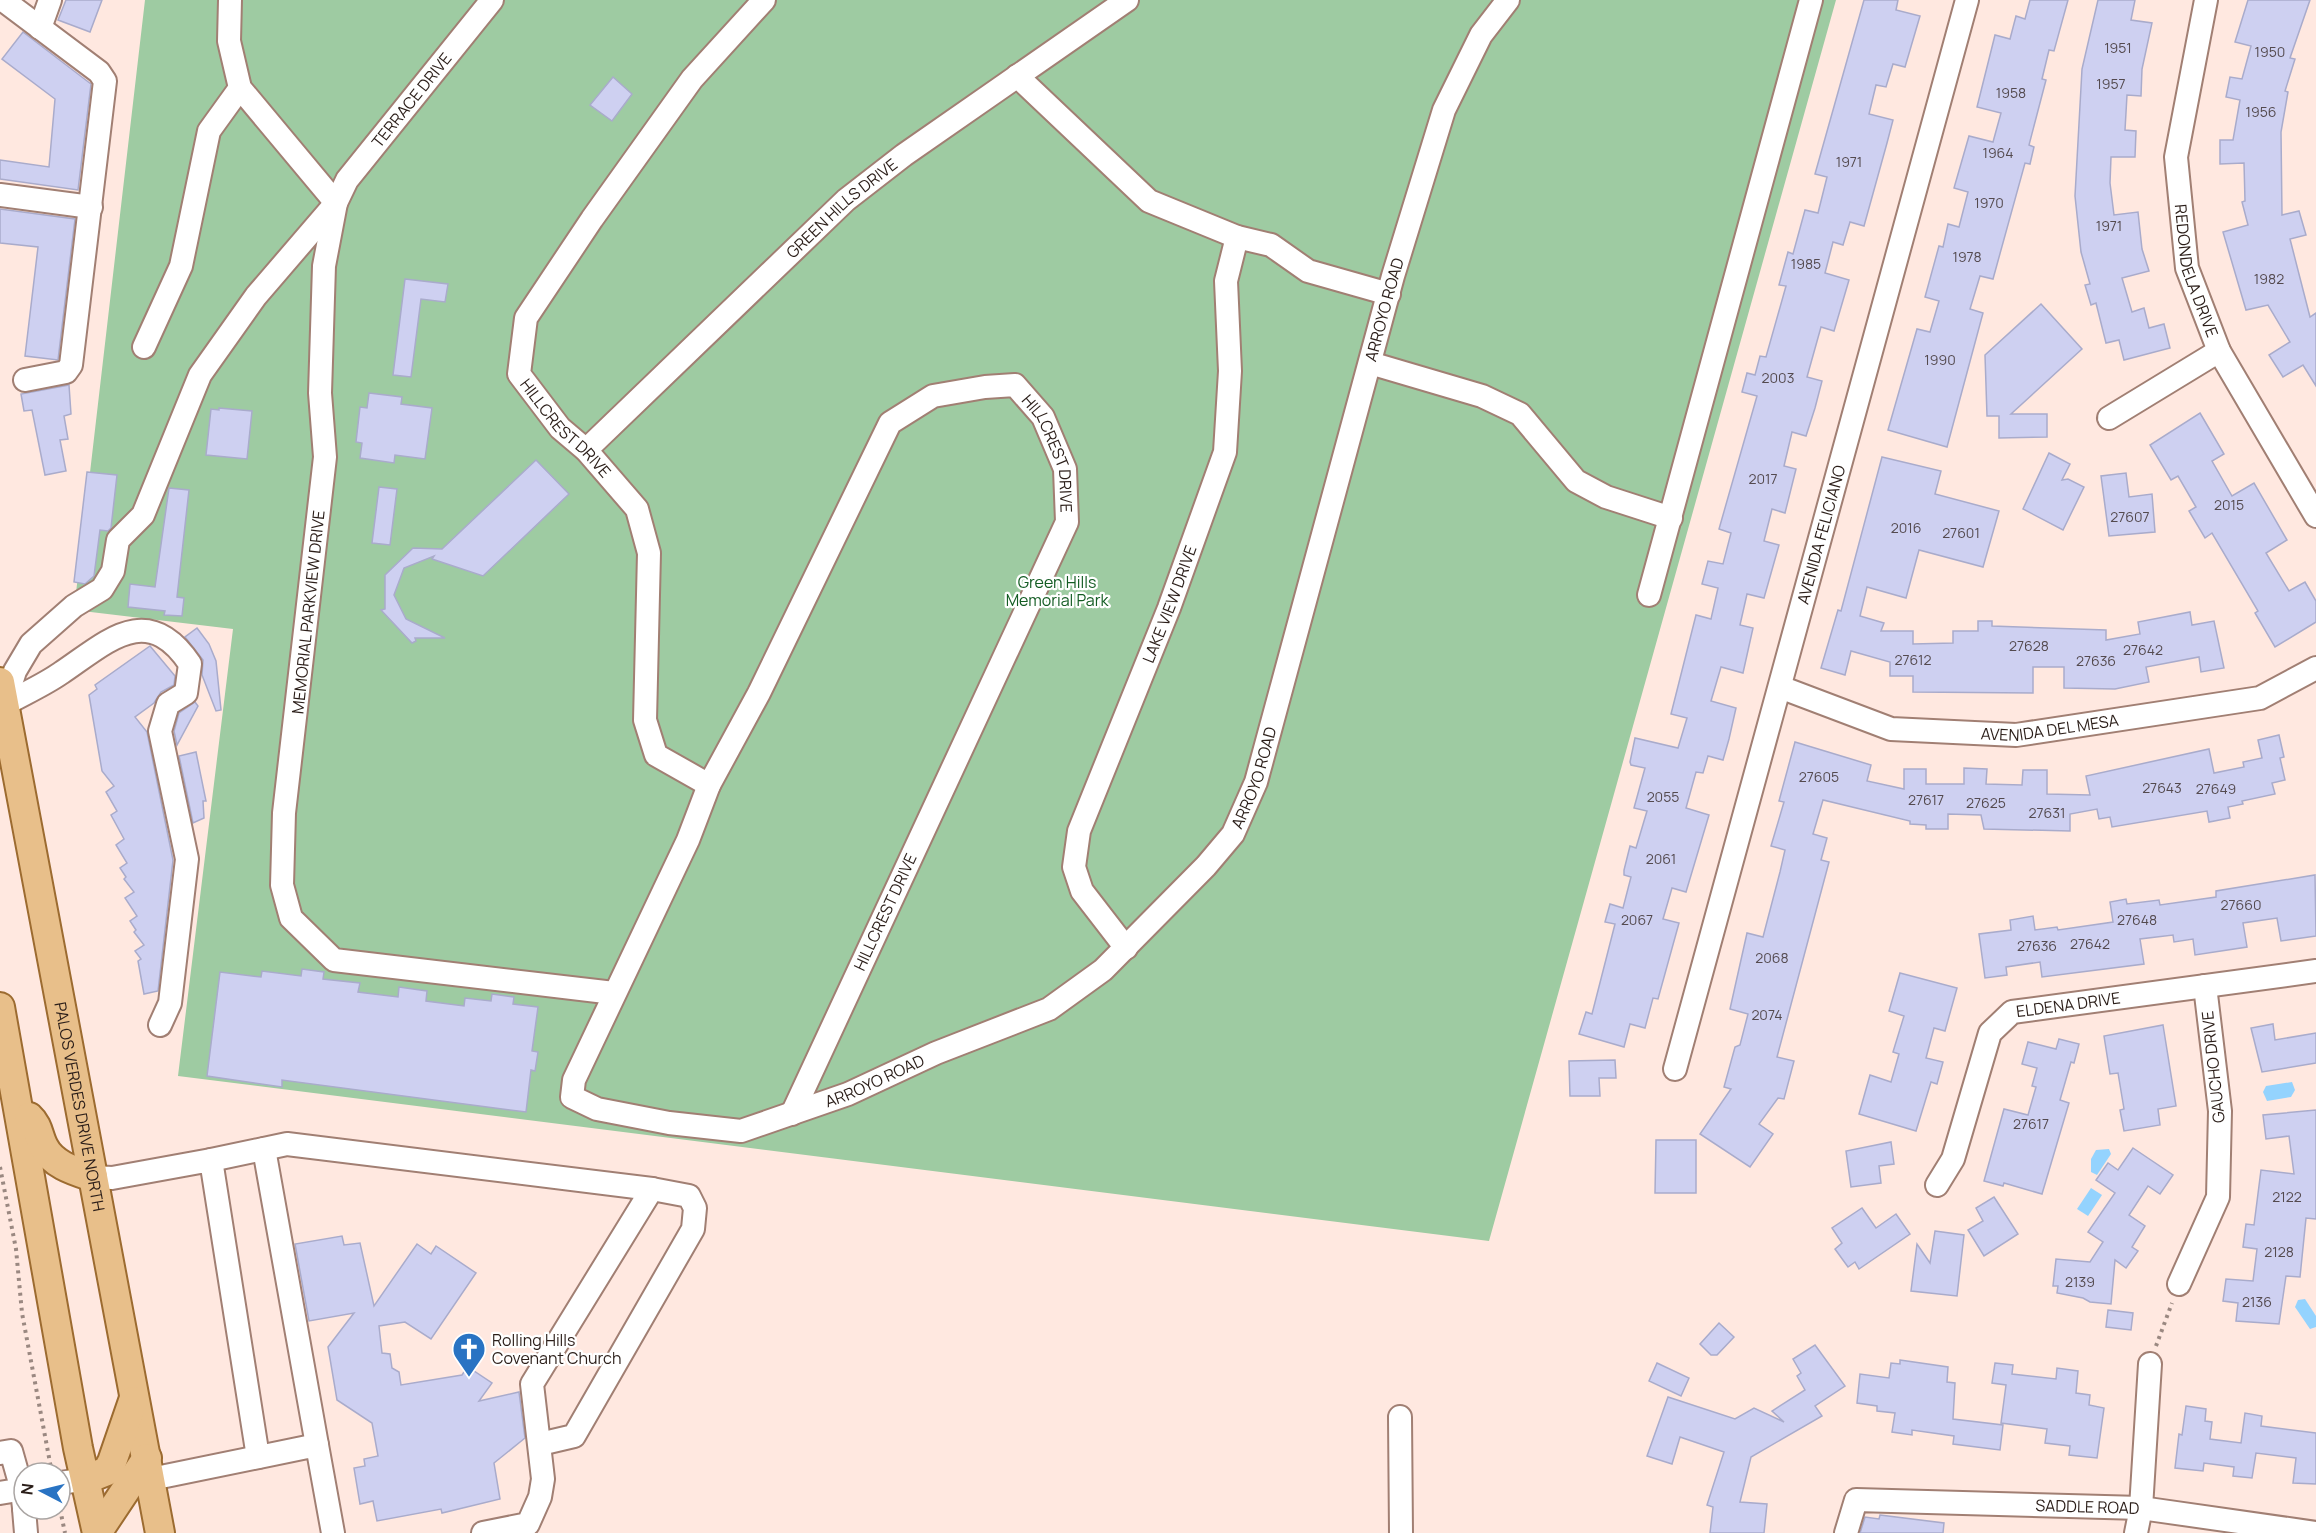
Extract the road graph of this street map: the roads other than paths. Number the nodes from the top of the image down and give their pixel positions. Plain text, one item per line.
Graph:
1 (50, 0) edge
2 (230, 0) edge
3 (492, 0) edge
4 (764, 0) edge
5 (1127, 0) edge
6 (1508, 0) edge
7 (1811, 0) edge
8 (1967, 0) edge
9 (2206, 0) edge
10 (6, 4) edge
11 (40, 28) junction
12 (1017, 76) junction
13 (240, 88) junction
14 (0, 195) edge
15 (336, 203) junction
16 (91, 207) junction
17 (1237, 237) junction
18 (1389, 294) junction
19 (144, 347) dead end
20 (2219, 351) junction
21 (1370, 363) junction
22 (25, 380) dead end
23 (2109, 418) dead end
24 (586, 450) junction
25 (2316, 516) edge
26 (1671, 518) junction
27 (1649, 595) dead end
28 (2316, 668) edge
29 (1780, 687) junction
30 (1, 696) edge
31 (709, 785) junction
32 (1126, 948) junction
33 (2316, 971) edge
34 (2205, 986) junction
35 (614, 993) junction
36 (0, 1007) edge
37 (160, 1025) dead end
38 (1675, 1070) dead end
39 (572, 1097) joint
40 (18, 1105) junction
41 (792, 1114) junction
42 (264, 1149) junction
43 (211, 1160) junction
44 (93, 1177) junction
45 (1937, 1185) dead end
46 (651, 1189) junction
47 (2179, 1284) road end
48 (2150, 1364) road end
49 (135, 1395) junction
50 (1400, 1417) dead end
51 (540, 1444) junction
52 (316, 1445) junction
53 (0, 1453) edge
54 (258, 1457) junction
55 (14, 1461) edge
56 (149, 1469) junction
57 (73, 1481) edge
58 (2141, 1508) junction
59 (526, 1528) edge
60 (97, 1533) edge
61 (160, 1533) edge
62 (333, 1533) edge
63 (483, 1533) edge
64 (1401, 1533) edge
65 (1846, 1533) edge
66 (2136, 1533) edge
67 (2316, 1533) edge

1 - 11 street
2 - 13 street
3 - 15 street, TERRACE DRIVE
4 - 24 street, HILLCREST DRIVE
5 - 12 street, GREEN HILLS DRIVE
6 - 18 street, ARROYO ROAD
7 - 26 street
8 - 29 street, AVENIDA FELICIANO
9 - 20 street, REDONDELA DRIVE
10 - 11 street
11 - 16 street
12 - 17 street
12 - 24 street, GREEN HILLS DRIVE
13 - 15 street
13 - 19 street
14 - 16 street
15 - 30 street
15 - 35 street, MEMORIAL PARKVIEW DRIVE
16 - 22 street
17 - 18 street
17 - 32 street, LAKE VIEW DRIVE
18 - 21 street, ARROYO ROAD
20 - 23 street
20 - 25 street, REDONDELA DRIVE
21 - 26 street
21 - 32 street, ARROYO ROAD
24 - 31 street, HILLCREST DRIVE
26 - 27 street
28 - 29 street, AVENIDA DEL MESA
29 - 38 street, AVENIDA FELICIANO
30 - 37 street
30 - 44 main road, PALOS VERDES DRIVE NORTH
31 - 35 street, HILLCREST DRIVE
31 - 41 street, HILLCREST DRIVE
32 - 41 street, ARROYO ROAD
33 - 34 street, ELDENA DRIVE
34 - 45 street, ELDENA DRIVE
34 - 47 street, GAUCHO DRIVE
35 - 39 street, HILLCREST DRIVE
36 - 40 main road
39 - 41 street, ARROYO ROAD
40 - 44 main road
40 - 57 main road
42 - 43 street
42 - 46 street
42 - 52 street
43 - 44 street
43 - 54 street
44 - 49 main road, PALOS VERDES DRIVE NORTH
46 - 51 street
46 - 51 street
48 - 58 street
49 - 56 main road, PALOS VERDES DRIVE NORTH
49 - 57 main road
50 - 64 street
51 - 59 street
52 - 54 street
52 - 62 street
53 - 55 street
54 - 56 street
56 - 60 main road
56 - 61 main road, PALOS VERDES DRIVE NORTH
57 - 60 main road
58 - 65 street, SADDLE ROAD
58 - 66 street
58 - 67 street, SADDLE ROAD
59 - 63 street

